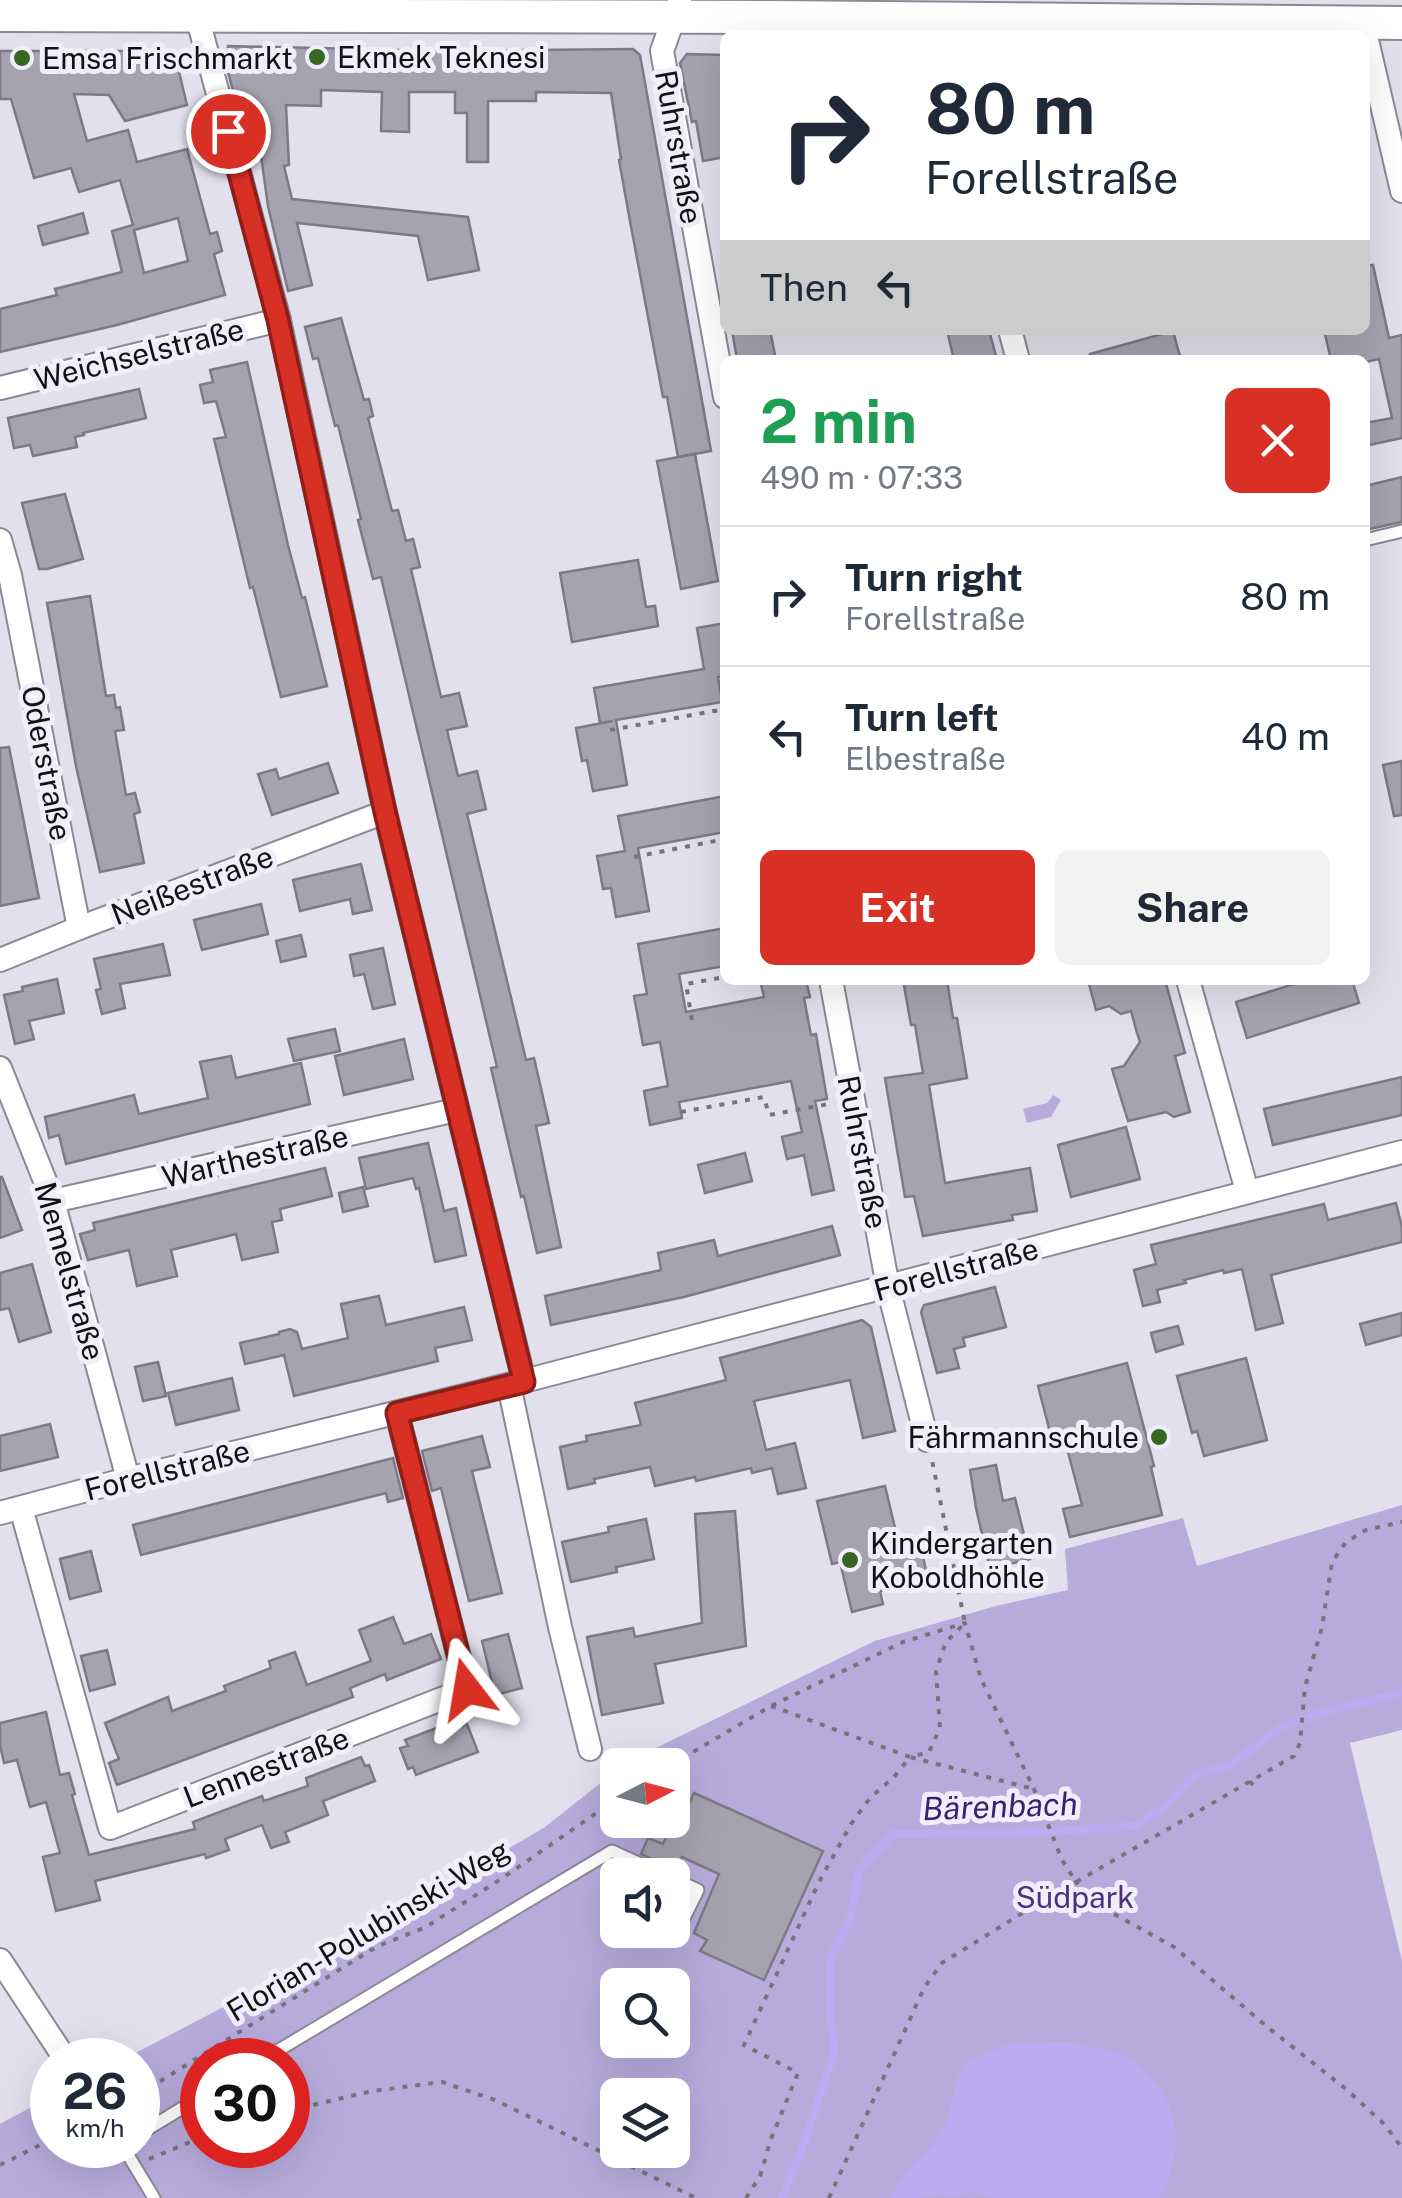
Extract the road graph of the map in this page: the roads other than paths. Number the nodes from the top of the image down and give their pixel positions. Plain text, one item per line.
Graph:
1 (89, 8) edge
2 (457, 8) edge
3 (517, 8) edge
4 (677, 9) edge
5 (0, 15) edge
6 (196, 16) junction
7 (1364, 24) junction
8 (1402, 24) edge
9 (934, 27) edge
10 (1365, 30) edge
11 (1370, 50) edge
12 (1402, 191) edge
13 (278, 320) junction
14 (720, 370) edge
15 (0, 388) edge
16 (1402, 530) edge
17 (1370, 539) edge
18 (0, 540) edge
19 (385, 812) junction
20 (79, 928) junction
21 (0, 960) edge
22 (832, 985) edge
23 (1189, 985) edge
24 (0, 1068) edge
25 (456, 1110) junction
26 (1402, 1152) edge
27 (1247, 1191) junction
28 (54, 1202) junction
29 (888, 1287) junction
30 (516, 1383) junction
31 (397, 1413) junction
32 (927, 1440) road end
33 (128, 1478) junction
34 (10, 1511) edge
35 (590, 1749) dead end
36 (629, 1858) edge
37 (690, 1886) edge
38 (690, 1906) edge
39 (0, 1960) edge
40 (51, 2038) edge
41 (299, 2038) edge
42 (138, 2168) edge
43 (154, 2198) edge

1 - 5 main road
1 - 6 main road
2 - 3 main road
2 - 6 main road
3 - 4 main road
4 - 9 main road
4 - 14 street, Ruhrstraße
6 - 13 street
7 - 8 main road
7 - 9 main road
7 - 10 street
11 - 12 street
13 - 15 street, Weichselstraße
13 - 19 street
16 - 17 lane
18 - 20 street, Oderstraße
19 - 20 street, Neißestraße
19 - 25 street
20 - 21 street, Neißestraße
22 - 29 street, Ruhrstraße
23 - 27 street
24 - 28 street, Memelstraße
25 - 28 street, Warthestraße
25 - 30 street
26 - 27 street, Forellstraße
27 - 29 street, Forellstraße
28 - 33 street, Memelstraße
29 - 30 street, Forellstraße
29 - 32 street, Ruhrstraße
30 - 31 street, Forellstraße
30 - 35 street
31 - 33 street, Forellstraße
31 - 34 street, Lennestraße
33 - 34 street, Forellstraße
36 - 41 lane
37 - 38 lane
39 - 40 street
42 - 43 lane

